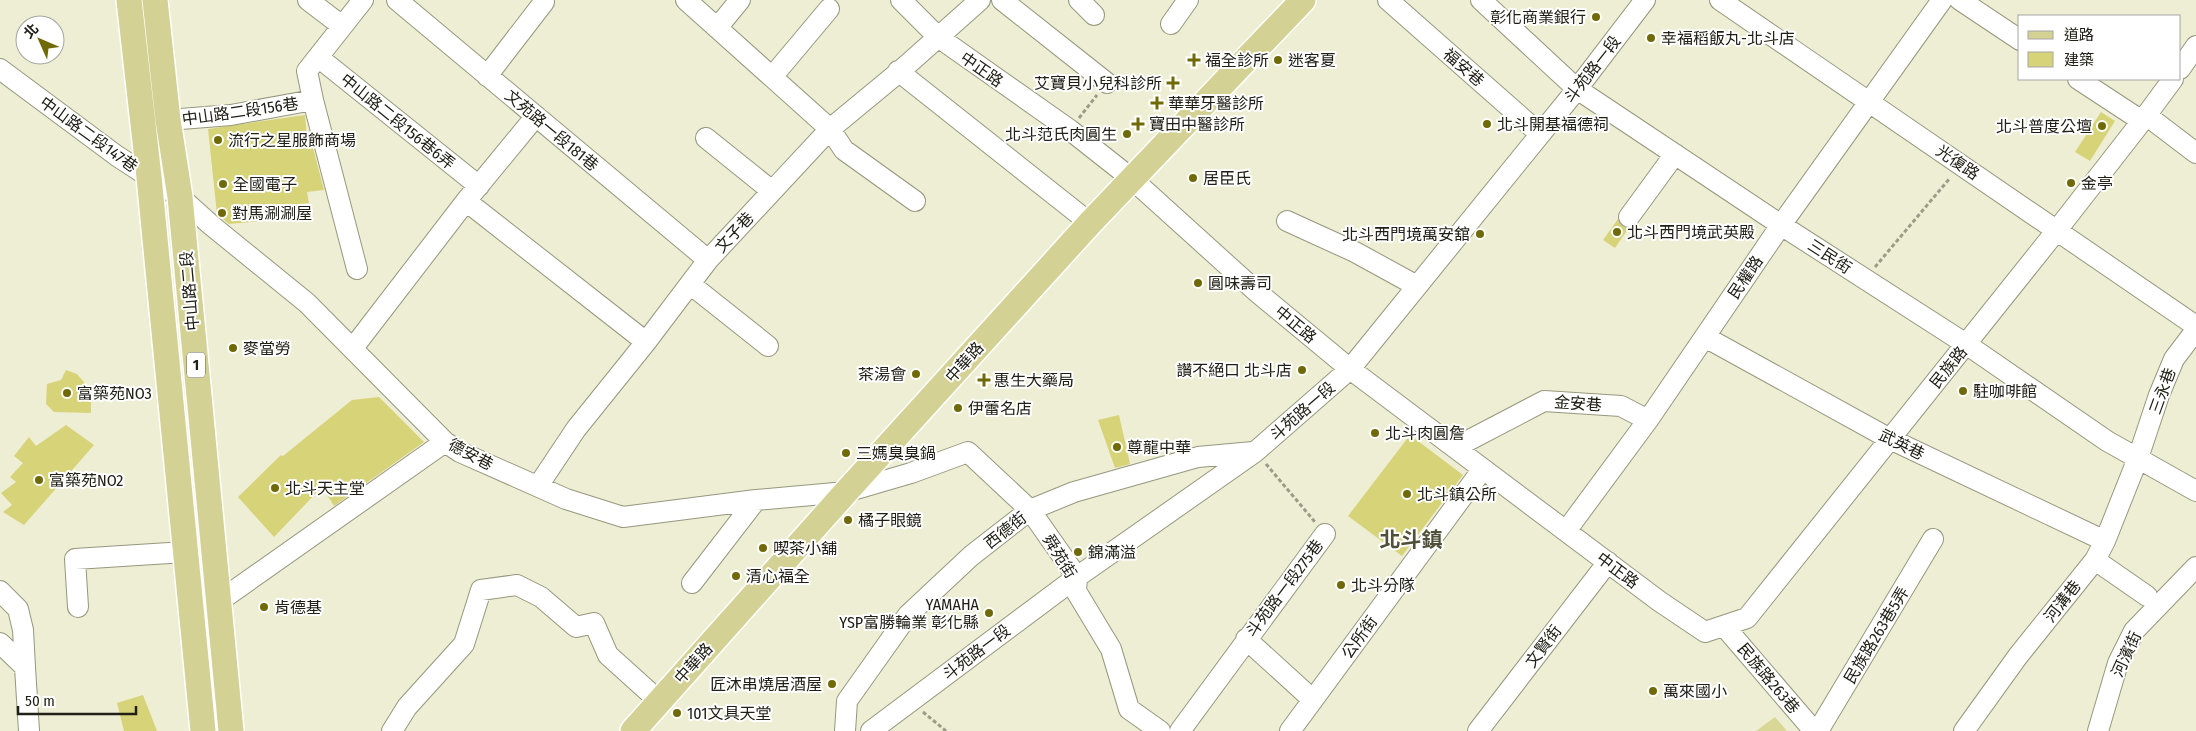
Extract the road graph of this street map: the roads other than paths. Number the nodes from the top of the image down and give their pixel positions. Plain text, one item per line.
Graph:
1 (129, 0) edge
2 (155, 0) edge
3 (308, 0) edge
4 (363, 0) edge
5 (397, 0) edge
6 (686, 0) edge
7 (740, 0) edge
8 (901, 0) edge
9 (980, 0) edge
10 (1002, 0) edge
11 (1079, 0) edge
12 (1188, 0) edge
13 (1303, 0) edge
14 (1388, 0) edge
15 (1481, 0) edge
16 (1645, 0) edge
17 (1720, 0) edge
18 (1942, 0) edge
19 (1960, 0) edge
20 (544, 2) dead end
21 (829, 9) dead end
22 (1094, 15) dead end
23 (1171, 24) dead end
24 (342, 26) junction
25 (717, 28) junction
26 (938, 37) junction
27 (2018, 39) edge
28 (2196, 46) edge
29 (318, 57) junction
30 (2181, 68) edge
31 (0, 69) edge
32 (899, 71) junction
33 (487, 76) junction
34 (772, 77) junction
35 (2080, 80) edge
36 (2172, 80) edge
37 (1107, 83) road end
38 (1577, 89) junction
39 (313, 100) junction
40 (1870, 102) junction
41 (536, 116) junction
42 (2144, 118) junction
43 (168, 120) junction
44 (830, 129) junction
45 (1540, 134) junction
46 (706, 138) dead end
47 (2196, 153) edge
48 (1675, 154) junction
49 (149, 177) junction
50 (1132, 180) junction
51 (772, 191) junction
52 (472, 194) junction
53 (180, 197) junction
54 (914, 201) dead end
55 (1629, 217) dead end
56 (1287, 221) dead end
57 (1090, 224) junction
58 (1781, 225) junction
59 (2057, 230) junction
60 (708, 260) junction
61 (357, 269) dead end
62 (690, 284) junction
63 (1417, 286) junction
64 (2196, 328) edge
65 (1705, 337) junction
66 (646, 342) junction
67 (1966, 344) junction
68 (768, 346) dead end
69 (353, 348) junction
70 (1350, 369) junction
71 (1648, 420) junction
72 (1890, 440) junction
73 (445, 442) junction
74 (1456, 447) junction
75 (1255, 452) junction
76 (2138, 458) junction
77 (1482, 470) junction
78 (538, 486) junction
79 (2196, 491) edge
80 (846, 492) junction
81 (756, 500) junction
82 (1030, 510) junction
83 (1566, 531) junction
84 (1326, 534) road end
85 (1933, 539) dead end
86 (2105, 541) junction
87 (185, 552) junction
88 (2095, 560) junction
89 (1608, 562) junction
90 (2196, 567) edge
91 (1077, 577) junction
92 (692, 583) dead end
93 (0, 591) edge
94 (2147, 596) dead end
95 (218, 602) junction
96 (78, 607) dead end
97 (1724, 626) junction
98 (1705, 632) joint
99 (1246, 639) junction
100 (0, 643) edge
101 (25, 667) junction
102 (1313, 700) junction
103 (659, 701) junction
104 (1135, 724) edge
105 (30, 731) edge
106 (203, 731) edge
107 (231, 731) edge
108 (392, 731) edge
109 (633, 731) edge
110 (845, 731) edge
111 (871, 731) edge
112 (1160, 731) edge
113 (1180, 731) edge
114 (1290, 731) edge
115 (1478, 731) edge
116 (1814, 731) edge
117 (1818, 731) edge
118 (1964, 731) edge
119 (2098, 731) edge

1 - 49 main road, 中山路二段 / 1
2 - 43 main road, 中山路二段 / 1
3 - 24 street
4 - 24 street, 中山路二段156巷
5 - 33 street, 文苑路一段181巷
6 - 25 street
7 - 25 street
8 - 26 street, 中正路
9 - 26 street, 文子巷
10 - 37 street
11 - 22 street
12 - 23 street
13 - 50 main road, 中華路
14 - 45 street, 福安巷
15 - 38 street, 三民街
16 - 38 street, 斗苑路一段
17 - 40 street, 光復路
18 - 40 street, 民權路
19 - 27 street
20 - 33 street
21 - 34 street
24 - 29 street, 中山路二段156巷
25 - 34 street
26 - 32 street, 文子巷
26 - 50 street, 中正路
28 - 30 street
29 - 39 street, 中山路二段156巷
29 - 52 street, 中山路二段156巷6弄
31 - 49 street, 中山路二段147巷
32 - 44 street, 文子巷
32 - 57 street
33 - 41 street, 文苑路一段181巷
34 - 44 street
35 - 42 street
36 - 42 street, 民族路
38 - 45 street, 斗苑路一段
38 - 48 street, 三民街
39 - 43 street, 中山路二段156巷
39 - 61 street
40 - 58 street, 民權路
40 - 59 street, 光復路
41 - 52 street
41 - 60 street, 文苑路一段181巷
42 - 47 street
42 - 59 street, 民族路
43 - 53 main road, 中山路二段 / 1
44 - 51 street, 文子巷
44 - 54 street
45 - 63 street, 斗苑路一段
46 - 51 street
48 - 55 street
48 - 58 street, 三民街
49 - 53 street, 中山路二段147巷
49 - 87 main road, 中山路二段 / 1
50 - 57 main road, 中華路
50 - 70 street, 中正路
51 - 60 street, 文子巷
52 - 66 street
52 - 69 street
53 - 69 street, 德安巷
53 - 95 main road, 中山路二段 / 1
56 - 63 street
57 - 80 main road, 中華路
58 - 65 street, 民權路
58 - 67 street, 三民街
59 - 64 street, 光復路
59 - 67 street, 民族路
60 - 62 street, 文子巷
62 - 66 street, 文子巷
62 - 68 street
63 - 70 street, 斗苑路一段
64 - 76 street, 三永巷
65 - 71 street, 民權路
65 - 72 street, 武英巷
66 - 78 street, 文子巷
67 - 72 street, 民族路
67 - 76 street, 三民街
69 - 73 street, 德安巷
70 - 74 street, 中正路
70 - 75 street, 斗苑路一段
71 - 74 street, 金安巷
71 - 83 street, 民權路
72 - 86 street, 武英巷
72 - 97 street, 民族路
73 - 78 street, 德安巷
73 - 95 street
74 - 77 street, 中正路
75 - 82 street, 西德街
75 - 91 street, 斗苑路一段
76 - 79 street, 三民街
76 - 86 street, 河溝巷
77 - 83 street, 中正路
77 - 102 street, 公所街
78 - 81 street, 德安巷
80 - 81 street, 德安巷
80 - 82 street, 舜苑街
80 - 103 main road, 中華路
81 - 92 street
82 - 91 street, 舜苑街
82 - 110 street, 西德街
83 - 89 street, 中正路
84 - 99 street, 斗苑路一段275巷
85 - 117 street, 民族路263巷5弄
86 - 88 street, 河溝巷
87 - 96 street
87 - 106 main road, 中山路二段 / 1
88 - 94 street
88 - 118 street, 河溝巷
89 - 98 street, 中正路
89 - 115 street, 文賢街
90 - 119 street, 河濱街
91 - 104 street, 舜苑街
91 - 111 street, 斗苑路一段
93 - 101 street
95 - 107 main road, 中山路二段 / 1
97 - 98 street, 民族路
97 - 116 street, 民族路263巷
99 - 102 street
99 - 113 street, 斗苑路一段275巷
100 - 101 street
101 - 105 street
102 - 114 street, 公所街
103 - 108 street
103 - 109 main road, 中華路
104 - 112 street, 舜苑街

